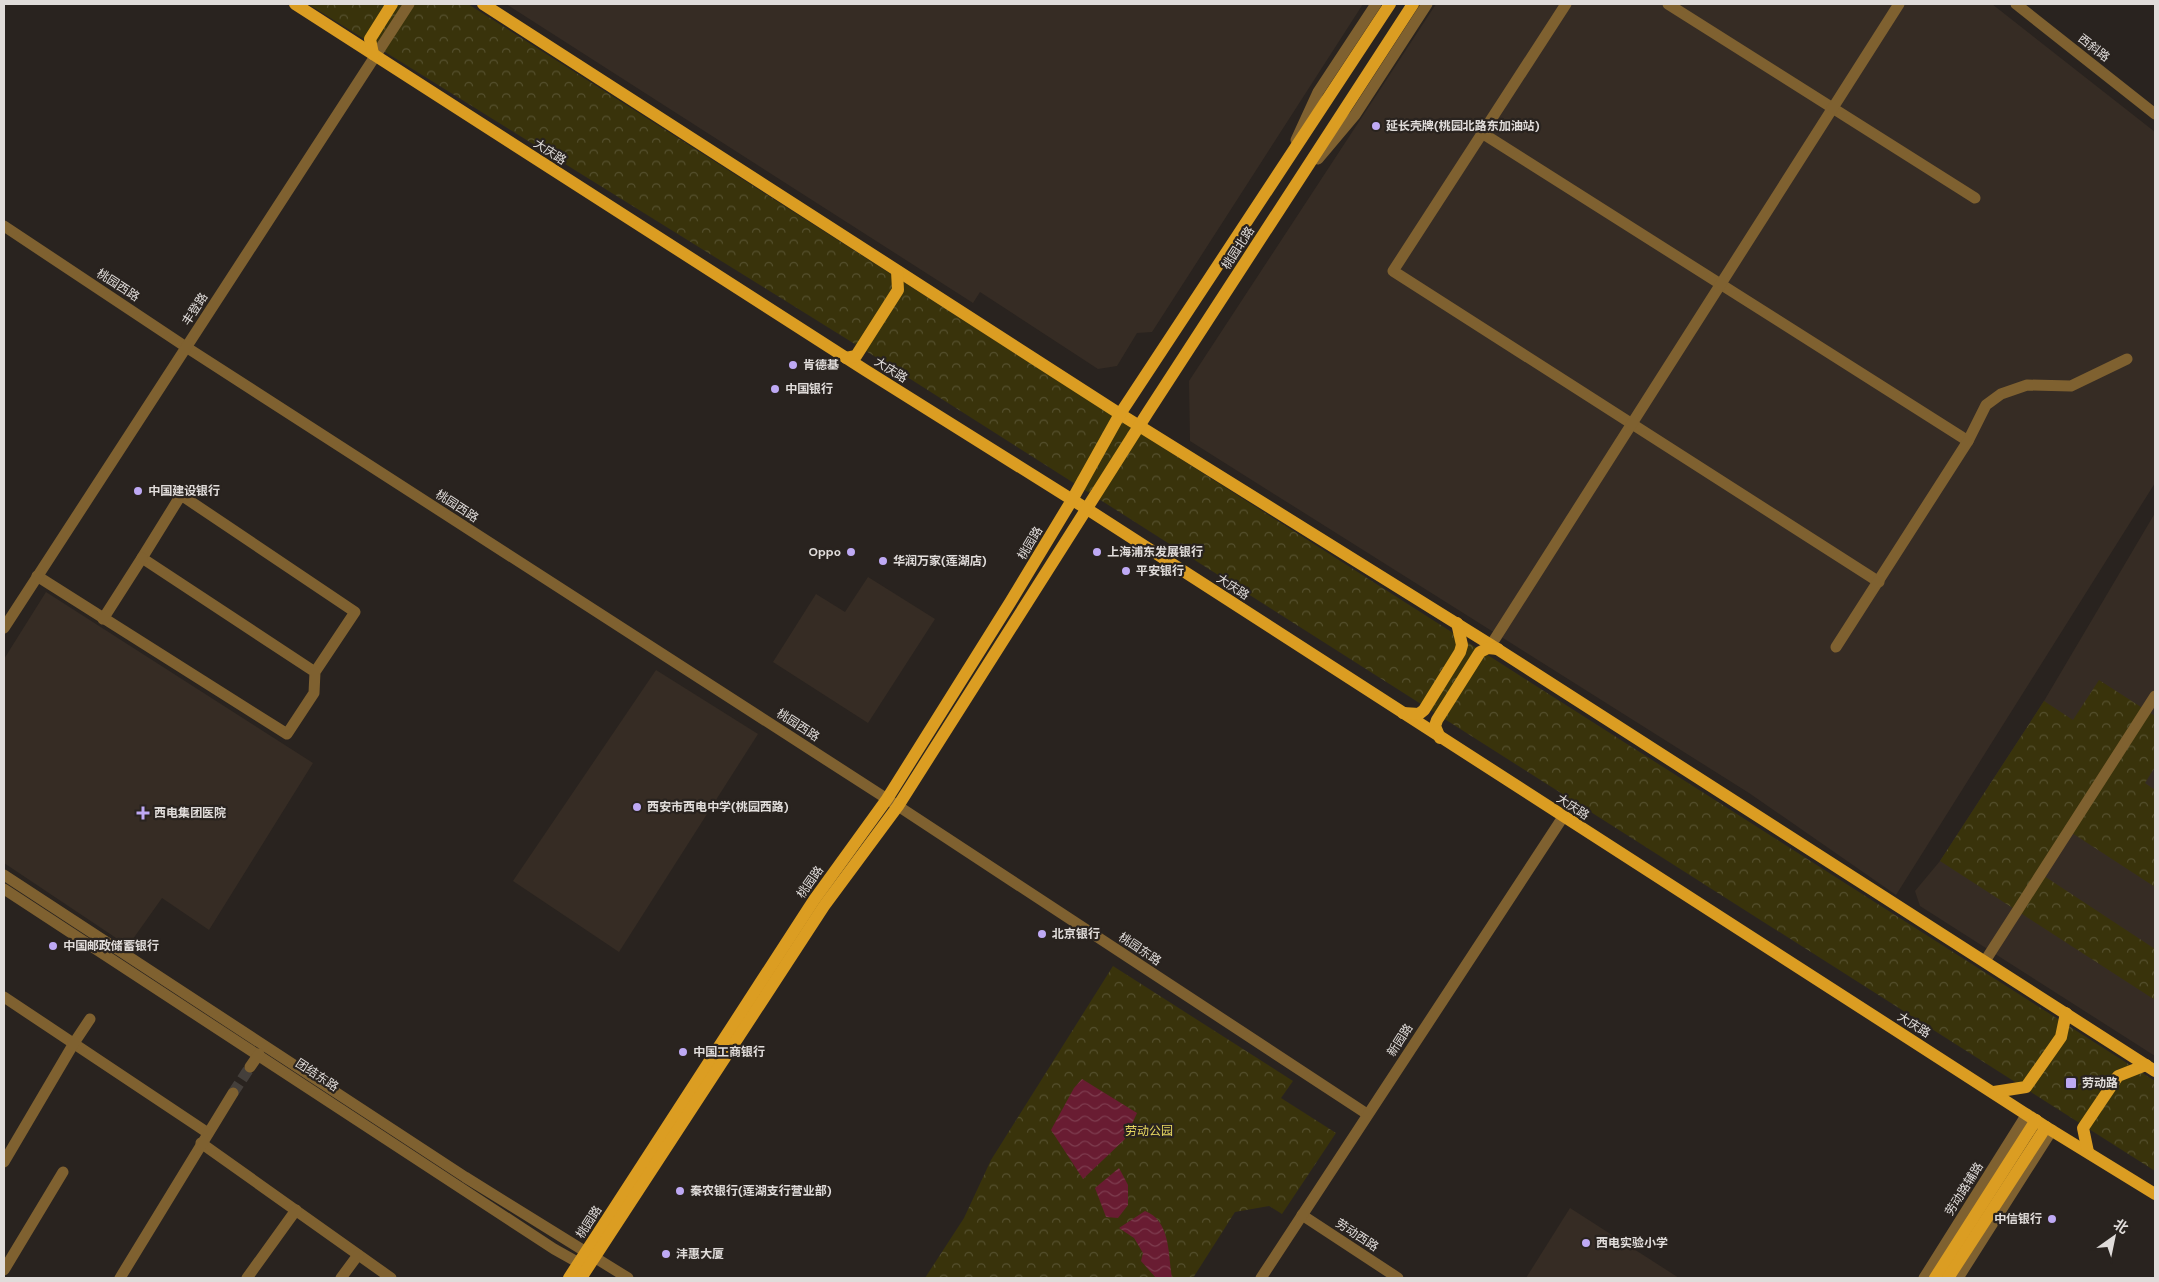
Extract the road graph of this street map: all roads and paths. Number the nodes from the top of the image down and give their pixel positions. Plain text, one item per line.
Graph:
1 (295, 4) edge
2 (386, 4) edge
3 (392, 4) edge
4 (409, 4) edge
5 (484, 4) edge
6 (1376, 4) edge
7 (1390, 4) edge
8 (1413, 4) edge
9 (1427, 4) edge
10 (1566, 4) edge
11 (1668, 4) edge
12 (1899, 4) edge
13 (2016, 4) edge
14 (348, 37) junction
15 (374, 55) junction
16 (1833, 107) junction
17 (2155, 114) edge
18 (1482, 133) junction
19 (1285, 163) junction
20 (1294, 187) junction
21 (1975, 198) dead end
22 (4, 226) edge
23 (897, 271) junction
24 (918, 284) junction
25 (1720, 284) junction
26 (186, 347) junction
27 (846, 358) junction
28 (2127, 359) dead end
29 (863, 369) junction
30 (1120, 414) junction
31 (1631, 424) junction
32 (1140, 425) junction
33 (1968, 441) junction
34 (1072, 500) junction
35 (1087, 509) junction
36 (142, 558) junction
37 (37, 576) junction
38 (1879, 582) junction
39 (103, 619) junction
40 (1457, 623) junction
41 (4, 628) edge
42 (1494, 647) junction
43 (1836, 647) dead end
44 (315, 672) junction
45 (2155, 696) edge
46 (1401, 713) junction
47 (1440, 738) junction
48 (893, 802) junction
49 (1563, 817) junction
50 (4, 875) edge
51 (4, 889) edge
52 (1984, 961) junction
53 (4, 997) edge
54 (2066, 1013) junction
55 (90, 1019) dead end
56 (74, 1043) junction
57 (259, 1054) junction
58 (250, 1067) tunnel mouth
59 (2150, 1068) edge
60 (1994, 1092) junction
61 (234, 1093) tunnel mouth
62 (1367, 1114) junction
63 (2040, 1123) junction
64 (208, 1133) junction
65 (201, 1144) junction
66 (2088, 1152) junction
67 (4, 1162) edge
68 (63, 1172) dead end
69 (2155, 1194) edge
70 (296, 1210) junction
71 (1302, 1215) junction
72 (358, 1255) junction
73 (587, 1259) junction
74 (4, 1270) edge
75 (120, 1278) edge
76 (247, 1278) edge
77 (341, 1278) edge
78 (391, 1278) edge
79 (569, 1278) edge
80 (581, 1278) edge
81 (616, 1278) edge
82 (628, 1278) edge
83 (1262, 1278) edge
84 (1398, 1278) edge
85 (1924, 1278) edge
86 (1935, 1278) edge
87 (1948, 1278) edge
88 (1958, 1278) edge

1 - 14 main road, 大庆路
2 - 14 main road
3 - 15 main road
4 - 15 street, 丰登路
5 - 23 main road
6 - 19 street
7 - 19 main road, 桃园北路
8 - 20 main road, 桃园北路
9 - 20 street
10 - 18 street
11 - 16 street
12 - 16 street
13 - 17 street, 西斜路
14 - 15 main road, 大庆路
15 - 26 street, 丰登路
15 - 27 main road, 大庆路
16 - 21 street
16 - 25 street
18 - 25 street
18 - 31 street
19 - 30 main road, 桃园北路
20 - 32 main road, 桃园北路
22 - 26 street, 桃园西路
23 - 24 main road
23 - 27 main road
24 - 29 main road
24 - 30 main road
25 - 31 street
25 - 33 street
26 - 37 street, 丰登路
26 - 48 street, 桃园西路
27 - 29 main road, 大庆路
28 - 33 street
29 - 34 main road, 大庆路
30 - 32 main road
30 - 34 main road, 桃园北路
31 - 38 street
31 - 42 street
32 - 35 main road, 桃园北路
32 - 40 main road
33 - 38 street
34 - 35 main road, 大庆路
34 - 48 main road, 桃园路
35 - 46 main road, 大庆路
35 - 48 main road, 桃园路
36 - 39 street
36 - 44 street
36 - 44 street
37 - 39 street
37 - 41 street, 丰登路
38 - 43 street
39 - 44 street
40 - 42 main road
40 - 46 main road
42 - 47 main road
42 - 52 main road
45 - 52 street
46 - 47 main road, 大庆路
47 - 49 main road, 大庆路
48 - 62 street, 桃园东路
48 - 73 main road, 桃园路
49 - 60 main road, 大庆路
49 - 62 street, 新园路
50 - 73 street
51 - 57 street, 团结东路
52 - 54 main road
53 - 56 street
54 - 59 main road
54 - 60 main road
55 - 56 street
56 - 64 street
56 - 67 street
57 - 58 street
57 - 73 street, 团结东路
59 - 66 main road
60 - 63 main road, 大庆路
61 - 64 street
62 - 71 street, 新园路
63 - 66 main road, 大庆路
63 - 85 street, 劳动路辅路
63 - 86 main road
63 - 87 main road
63 - 88 street
64 - 65 street
65 - 70 street
65 - 75 street
66 - 69 main road, 大庆路
68 - 74 street
70 - 72 street
70 - 76 street
71 - 83 street, 新园路
71 - 84 street, 劳动西路
72 - 77 street
72 - 78 street
73 - 79 main road, 桃园路
73 - 80 main road, 桃园路
73 - 81 street, 团结东路
73 - 82 street

